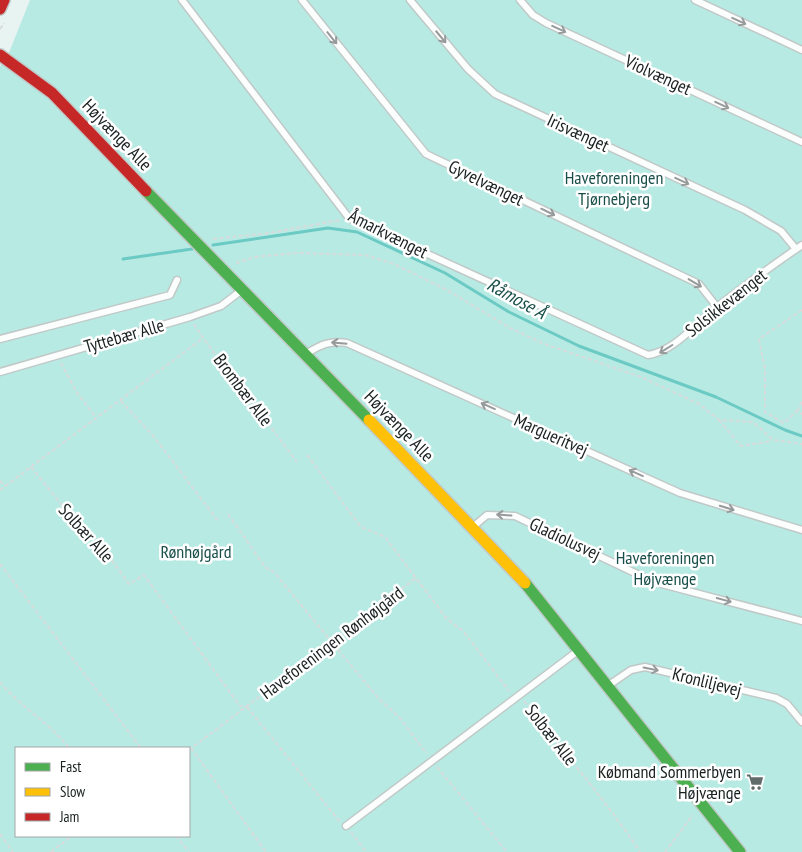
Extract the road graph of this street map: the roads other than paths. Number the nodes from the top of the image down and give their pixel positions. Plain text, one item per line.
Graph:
1 (4, 0) edge
2 (182, 0) edge
3 (302, 0) edge
4 (410, 0) edge
5 (520, 0) edge
6 (695, 0) edge
7 (0, 9) edge
8 (802, 50) edge
9 (0, 55) edge
10 (802, 142) edge
11 (799, 247) edge
12 (177, 280) dead end
13 (243, 289) junction
14 (717, 307) junction
15 (0, 339) edge
16 (306, 354) junction
17 (648, 354) joint
18 (0, 372) edge
19 (473, 527) junction
20 (802, 530) edge
21 (802, 621) edge
22 (580, 650) junction
23 (608, 686) junction
24 (802, 722) edge
25 (346, 826) road end
26 (740, 852) edge

1 - 7 street
2 - 17 lane, Åmarkvænget
3 -> 14 lane, Gyvelvænget
4 -> 11 lane, Irisvænget
5 -> 10 lane, Violvænget
6 -> 8 lane
9 - 13 street, Højvænge Alle
11 - 14 lane, Solsikkevænget
12 - 15 lane
13 - 16 street, Højvænge Alle
13 - 18 lane, Tyttebær Alle
14 -> 17 lane, Solsikkevænget
16 - 19 street, Højvænge Alle
16 - 20 lane, Margueritvej
19 - 21 lane, Gladiolusvej
19 - 22 street, Højvænge Alle
22 - 23 street, Højvænge Alle
22 - 25 lane, Solbær Alle
23 -> 24 lane, Kronliljevej
23 - 26 street, Højvænge Alle

